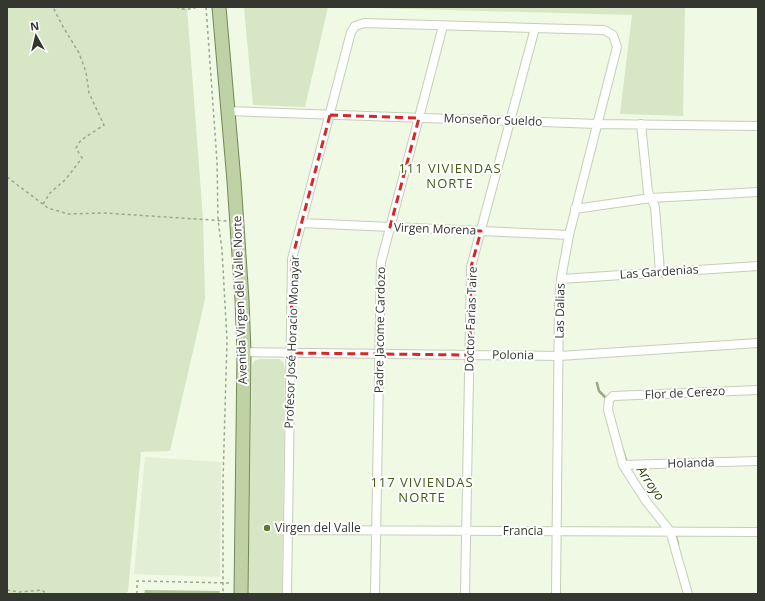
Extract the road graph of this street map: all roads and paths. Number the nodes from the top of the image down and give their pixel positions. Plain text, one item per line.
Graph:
1 (53, 7) edge
2 (176, 7) edge
3 (197, 7) edge
4 (206, 7) edge
5 (219, 7) edge
6 (443, 26) junction
7 (535, 28) junction
8 (228, 111) junction
9 (330, 114) junction
10 (419, 118) junction
11 (510, 121) junction
12 (597, 124) junction
13 (641, 124) junction
14 (758, 126) edge
15 (7, 177) edge
16 (758, 192) edge
17 (651, 198) junction
18 (43, 204) junction
19 (575, 209) junction
20 (218, 220) junction
21 (237, 222) junction
22 (301, 223) junction
23 (390, 227) junction
24 (481, 231) junction
25 (569, 235) junction
26 (758, 266) edge
27 (660, 272) junction
28 (561, 279) junction
29 (758, 343) edge
30 (244, 352) junction
31 (291, 353) junction
32 (379, 354) junction
33 (470, 355) junction
34 (559, 356) junction
35 (758, 390) edge
36 (758, 461) edge
37 (623, 465) junction
38 (288, 530) junction
39 (376, 530) junction
40 (466, 531) junction
41 (670, 531) junction
42 (557, 532) junction
43 (758, 532) edge
44 (223, 583) junction
45 (241, 588) edge
46 (7, 590) edge
47 (47, 594) edge
48 (137, 594) edge
49 (223, 594) edge
50 (287, 594) edge
51 (375, 594) edge
52 (465, 594) edge
53 (556, 594) edge
54 (688, 594) edge

1 - 18 path
2 - 3 path
4 - 20 path
5 - 8 main road, Avenida Virgen del Valle Norte
6 - 7 street
6 - 9 street, Profesor José Horacio Monayar
6 - 10 street, Padre Jacome Cardozo
7 - 11 street, Doctor Farias Taire
7 - 12 street, Las Dalias
8 - 9 street, Monseñor Sueldo
8 - 21 main road, Avenida Virgen del Valle Norte
9 - 10 street, Monseñor Sueldo
9 - 22 street, Profesor José Horacio Monayar
10 - 11 street, Monseñor Sueldo
10 - 23 street, Padre Jacome Cardozo
11 - 12 street, Monseñor Sueldo
11 - 24 street, Doctor Farias Taire
12 - 13 street, Monseñor Sueldo
12 - 19 street, Las Dalias
13 - 14 street, Monseñor Sueldo
13 - 17 street
15 - 18 path
16 - 17 street
17 - 19 street
17 - 27 street
18 - 20 path
19 - 25 street, Las Dalias
20 - 21 path
20 - 44 path
21 - 30 main road, Avenida Virgen del Valle Norte
22 - 23 street, Virgen Morena
22 - 31 street, Profesor José Horacio Monayar
23 - 24 street, Virgen Morena
23 - 32 street, Padre Jacome Cardozo
24 - 25 street, Virgen Morena
24 - 33 street, Doctor Farias Taire
25 - 28 street, Las Dalias
26 - 27 street, Las Gardenias
27 - 28 street, Las Gardenias
28 - 34 street, Las Dalias
29 - 34 street, Polonia
30 - 31 street, Polonia
30 - 45 main road, Avenida Virgen del Valle Norte
31 - 32 street, Polonia
31 - 38 street, Profesor José Horacio Monayar
32 - 33 street, Polonia
32 - 39 street, Padre Jacome Cardozo
33 - 34 street, Polonia
33 - 40 street, Doctor Farias Taire
34 - 42 street, Las Dalias
35 - 37 street, Flor de Cerezo
36 - 37 street, Holanda
37 - 41 street
38 - 39 street, Francia
38 - 50 street, Profesor José Horacio Monayar
39 - 40 street, Francia
39 - 51 street, Padre Jacome Cardozo
40 - 42 street, Francia
40 - 52 street, Doctor Farias Taire
41 - 42 street, Francia
41 - 43 street, Francia
41 - 54 street
42 - 53 street, Las Dalias
44 - 45 path
44 - 48 path
44 - 49 path
46 - 47 path

